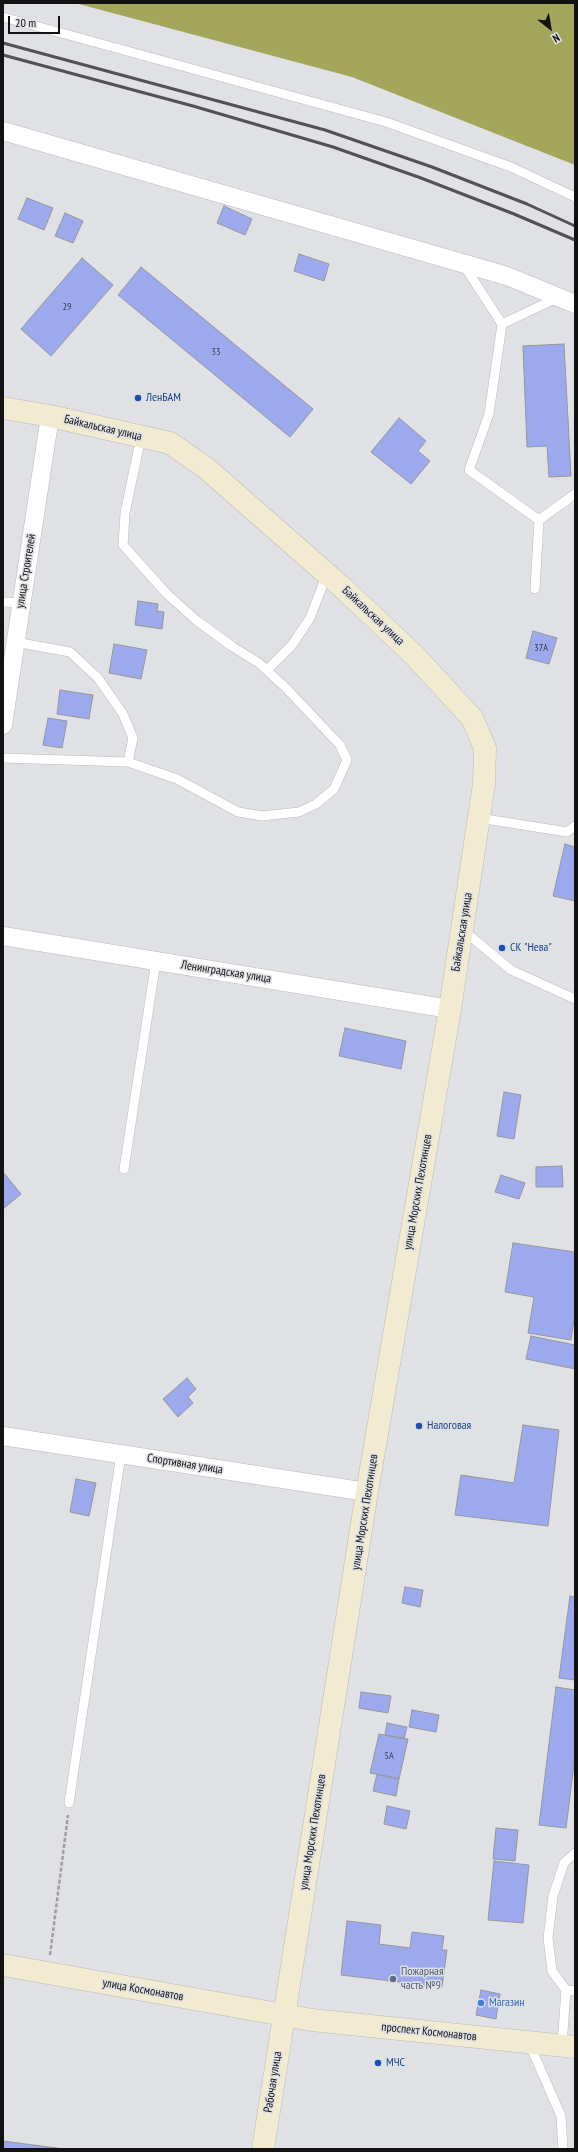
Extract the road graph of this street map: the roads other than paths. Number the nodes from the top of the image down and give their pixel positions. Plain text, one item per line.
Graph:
1 (3, 17) edge
2 (3, 131) edge
3 (575, 197) edge
4 (462, 263) junction
5 (567, 300) edge
6 (502, 324) junction
7 (3, 408) edge
8 (50, 416) junction
9 (141, 437) junction
10 (575, 494) edge
11 (539, 520) junction
12 (327, 574) junction
13 (534, 589) dead end
14 (3, 602) edge
15 (21, 603) junction
16 (15, 642) junction
17 (267, 670) junction
18 (3, 720) edge
19 (3, 758) edge
20 (128, 762) junction
21 (479, 818) junction
22 (575, 826) edge
23 (462, 930) junction
24 (3, 936) edge
25 (156, 961) junction
26 (575, 999) edge
27 (450, 1009) junction
28 (124, 1168) dead end
29 (3, 1436) edge
30 (121, 1454) junction
31 (367, 1492) junction
32 (69, 1803) road end
33 (575, 1853) edge
34 (3, 1966) edge
35 (571, 1990) edge
36 (283, 2015) junction
37 (529, 2042) junction
38 (569, 2046) edge
39 (263, 2149) edge
40 (563, 2149) edge

1 - 3 lane
2 - 4 street
4 - 5 street
4 - 6 lane
5 - 6 lane
6 - 11 lane
7 - 8 street, Байкальская улица
8 - 9 street, Байкальская улица
8 - 15 street, улица Строителей
9 - 12 street, Байкальская улица
9 - 17 lane
10 - 11 lane
11 - 13 lane
12 - 17 lane
12 - 21 street, Байкальская улица
14 - 15 lane
15 - 16 street, улица Строителей
16 - 18 street, улица Строителей
16 - 20 lane
17 - 20 lane
19 - 20 lane
21 - 22 lane
21 - 23 street, Байкальская улица
23 - 26 lane
23 - 27 street, Байкальская улица
24 - 25 street, Ленинградская улица
25 - 27 street, Ленинградская улица
25 - 28 lane
27 - 31 street, улица Морских Пехотинцев
29 - 30 street, Спортивная улица
30 - 31 street, Спортивная улица
30 - 32 lane
31 - 36 street, улица Морских Пехотинцев
33 - 35 lane
34 - 36 street, улица Космонавтов
35 - 38 lane
36 - 37 street, проспект Космонавтов
36 - 39 street, Рабочая улица
37 - 38 street, проспект Космонавтов
37 - 40 lane

